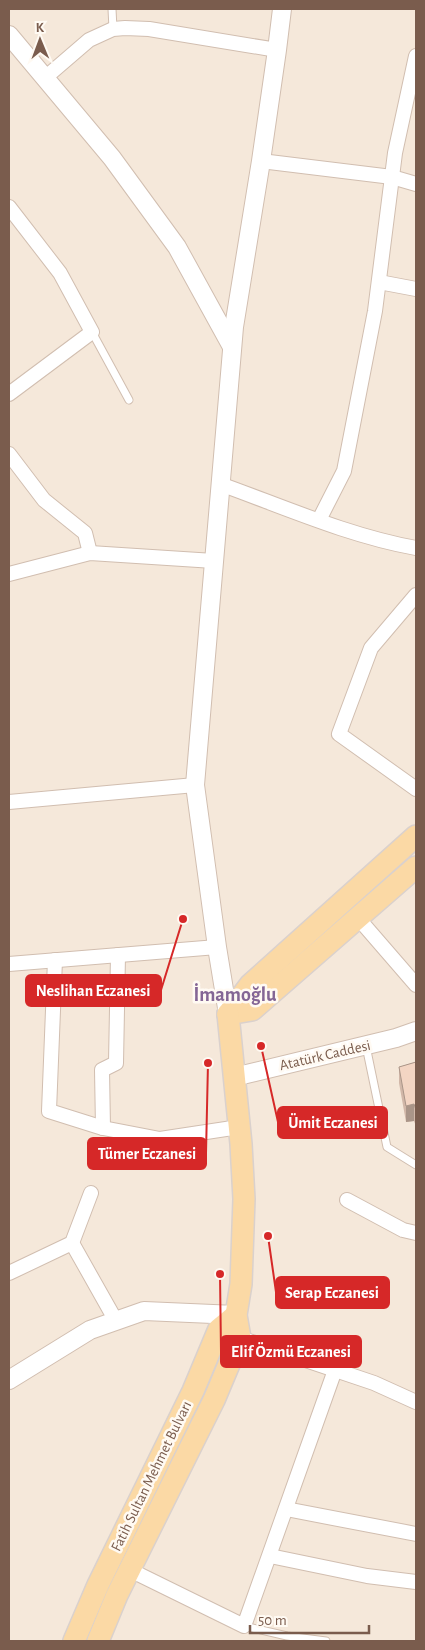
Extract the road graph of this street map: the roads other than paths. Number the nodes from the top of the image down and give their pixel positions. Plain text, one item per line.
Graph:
1 (112, 9) edge
2 (282, 9) edge
3 (113, 30) junction
4 (9, 35) edge
5 (277, 50) junction
6 (416, 56) edge
7 (46, 77) junction
8 (260, 162) junction
9 (392, 177) junction
10 (416, 184) edge
11 (9, 207) edge
12 (379, 282) junction
13 (416, 289) edge
14 (92, 332) junction
15 (232, 347) junction
16 (9, 394) edge
17 (129, 400) dead end
18 (9, 454) edge
19 (220, 484) junction
20 (319, 520) junction
21 (416, 548) edge
22 (90, 553) junction
23 (214, 561) junction
24 (9, 574) edge
25 (416, 595) edge
26 (195, 785) junction
27 (416, 789) edge
28 (9, 802) edge
29 (416, 836) edge
30 (416, 867) edge
31 (358, 918) junction
32 (217, 947) junction
33 (118, 955) junction
34 (54, 960) junction
35 (9, 964) edge
36 (416, 985) edge
37 (228, 1014) junction
38 (416, 1031) edge
39 (366, 1045) junction
40 (234, 1077) junction
41 (102, 1128) junction
42 (240, 1136) junction
43 (416, 1165) edge
44 (91, 1193) dead end
45 (347, 1200) dead end
46 (416, 1233) edge
47 (72, 1244) junction
48 (9, 1273) edge
49 (236, 1315) junction
50 (116, 1321) junction
51 (240, 1338) junction
52 (335, 1370) junction
53 (9, 1380) edge
54 (416, 1402) edge
55 (286, 1510) junction
56 (416, 1534) edge
57 (270, 1556) junction
58 (130, 1570) junction
59 (416, 1582) edge
60 (244, 1626) junction
61 (74, 1641) edge
62 (98, 1641) edge
63 (326, 1641) edge

1 - 3 lane
2 - 5 street
3 - 5 street
3 - 7 street
4 - 7 street
5 - 8 street
6 - 9 street
7 - 15 street
8 - 9 street
8 - 15 street
9 - 10 street
9 - 12 street
11 - 14 street
12 - 13 street
12 - 20 street
14 - 16 street
14 - 17 lane
15 - 19 street
18 - 22 street
19 - 20 street
19 - 23 street
20 - 21 street
22 - 23 street
22 - 24 street
23 - 26 street
25 - 27 street
26 - 28 street
26 - 32 street
29 - 37 main road
30 - 31 main road
31 - 36 street
31 - 37 main road
32 - 33 street
32 - 37 street
33 - 34 street
33 - 41 street
34 - 35 street
34 - 41 street
37 - 40 main road
38 - 39 street, Atatürk Caddesi
39 - 40 street, Atatürk Caddesi
39 - 43 lane
40 - 42 main road
41 - 42 street
42 - 49 main road
44 - 47 street
45 - 46 street
47 - 48 street
47 - 50 street
49 - 50 street
49 - 51 main road
49 - 61 main road, Fatih Sultan Mehmet Bulvarı
50 - 53 street
51 - 52 street
51 - 58 main road, Fatih Sultan Mehmet Bulvarı
52 - 54 street
52 - 55 street
55 - 56 street
55 - 57 street
57 - 59 street
57 - 60 street
58 - 60 street
58 - 62 main road, Fatih Sultan Mehmet Bulvarı
60 - 63 lane

